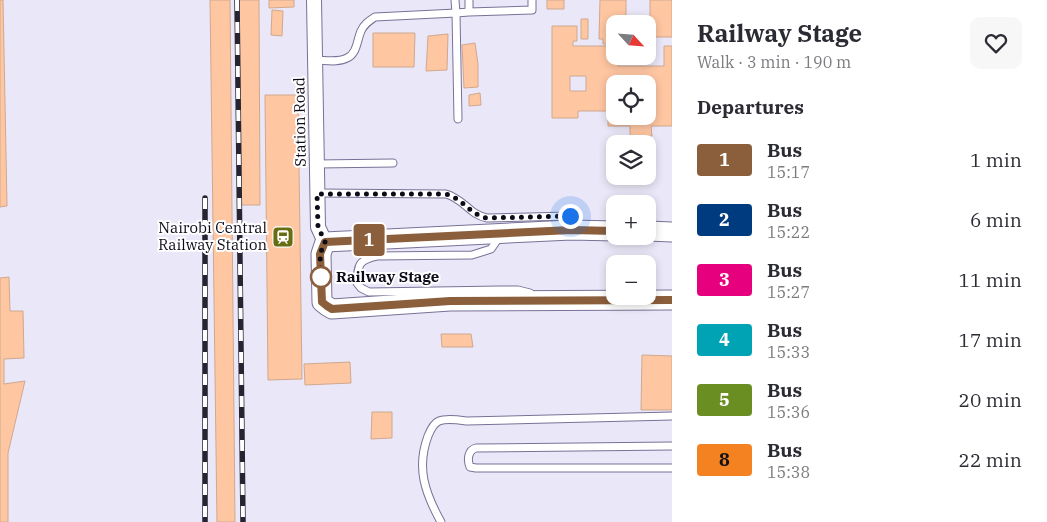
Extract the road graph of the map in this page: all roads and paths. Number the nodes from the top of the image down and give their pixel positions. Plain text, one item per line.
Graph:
1 (314, 0) edge
2 (455, 0) edge
3 (469, 0) edge
4 (532, 0) edge
5 (469, 12) junction
6 (456, 13) junction
7 (315, 60) junction
8 (458, 119) dead end
9 (393, 163) dead end
10 (316, 164) junction
11 (317, 194) junction
12 (570, 216) dead end
13 (606, 231) edge
14 (656, 231) edge
15 (672, 232) edge
16 (502, 233) junction
17 (325, 242) junction
18 (672, 300) edge
19 (546, 301) junction
20 (672, 416) edge
21 (672, 446) edge
22 (672, 468) edge
23 (441, 522) edge

1 - 7 street, Station Road
2 - 6 lane
3 - 5 lane
4 - 5 lane
5 - 6 lane
6 - 7 lane
6 - 8 lane
7 - 10 street, Station Road
9 - 10 lane
10 - 11 street, Station Road
11 - 12 lane
11 - 17 street, Station Road
13 - 16 street
14 - 15 street
16 - 17 street
16 - 19 lane
17 - 19 street
18 - 19 street
20 - 23 lane
21 - 22 lane

